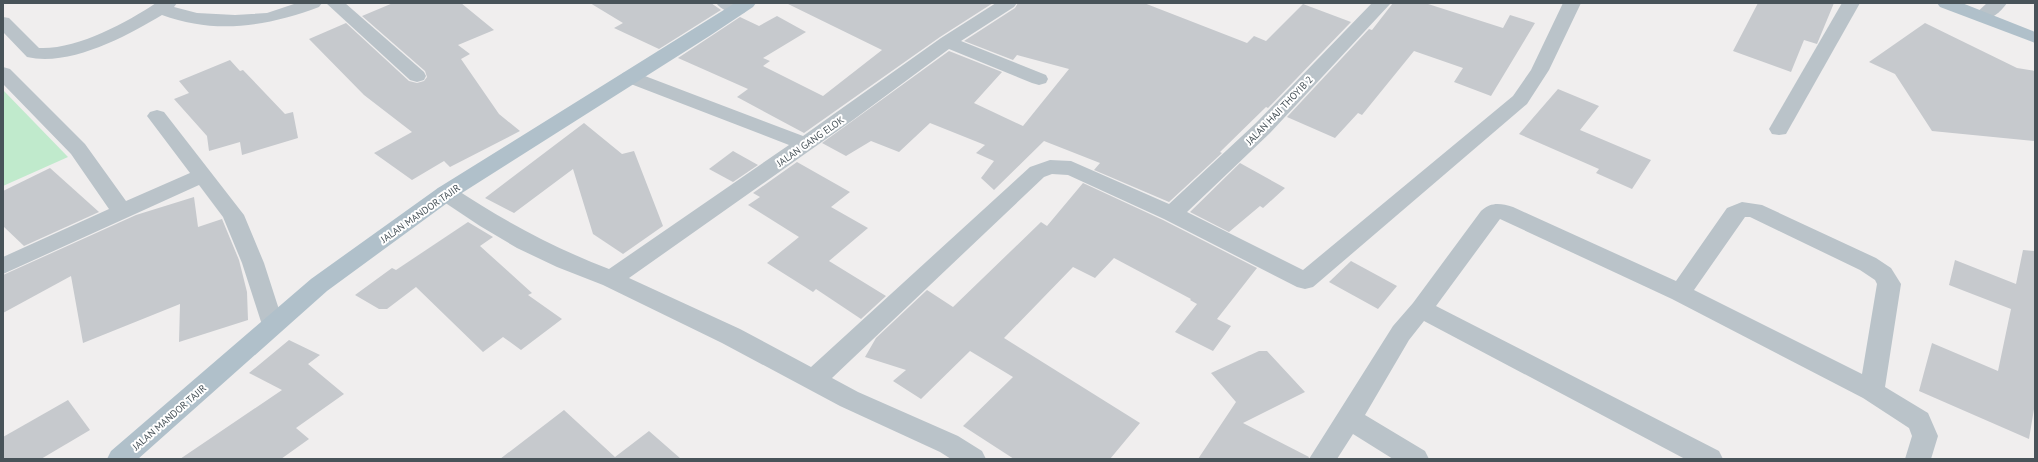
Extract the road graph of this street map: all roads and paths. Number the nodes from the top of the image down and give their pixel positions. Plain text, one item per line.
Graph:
1 (313, 3) edge
2 (335, 3) edge
3 (1008, 3) edge
4 (1382, 3) edge
5 (1572, 3) edge
6 (1851, 3) edge
7 (1946, 3) edge
8 (1998, 3) edge
9 (164, 5) edge
10 (737, 5) edge
11 (1982, 16) junction
12 (3, 22) edge
13 (2035, 38) edge
14 (947, 42) junction
15 (3, 74) edge
16 (417, 76) dead end
17 (630, 77) junction
18 (1039, 79) dead end
19 (157, 116) dead end
20 (1779, 129) dead end
21 (805, 144) junction
22 (201, 176) junction
23 (446, 193) junction
24 (122, 212) junction
25 (1172, 214) junction
26 (3, 266) edge
27 (611, 279) junction
28 (1680, 293) junction
29 (1421, 309) junction
30 (272, 325) junction
31 (815, 379) junction
32 (1872, 391) junction
33 (1349, 419) junction
34 (120, 459) edge
35 (973, 459) edge
36 (1322, 459) edge
37 (1416, 459) edge
38 (1710, 459) edge
39 (1918, 459) edge

1 - 9 street
2 - 16 street
3 - 14 street, JALAN GANG ELOK
4 - 25 street, JALAN HAJI THOYIB 2
5 - 25 street
6 - 20 street
7 - 11 main road
8 - 11 street
9 - 12 street
10 - 17 main road, JALAN MANDOR TAJIR
11 - 13 main road
14 - 18 street
14 - 21 street, JALAN GANG ELOK
15 - 24 street
17 - 21 street
17 - 23 main road, JALAN MANDOR TAJIR
19 - 22 street
21 - 27 street, JALAN GANG ELOK
22 - 24 street
22 - 30 street
23 - 27 street
23 - 30 main road, JALAN MANDOR TAJIR
24 - 26 street
25 - 31 street
27 - 31 street
28 - 29 street
28 - 32 street
28 - 32 street
29 - 33 street
29 - 38 street
30 - 34 main road, JALAN MANDOR TAJIR
31 - 35 street
32 - 39 street
33 - 36 street
33 - 37 street

